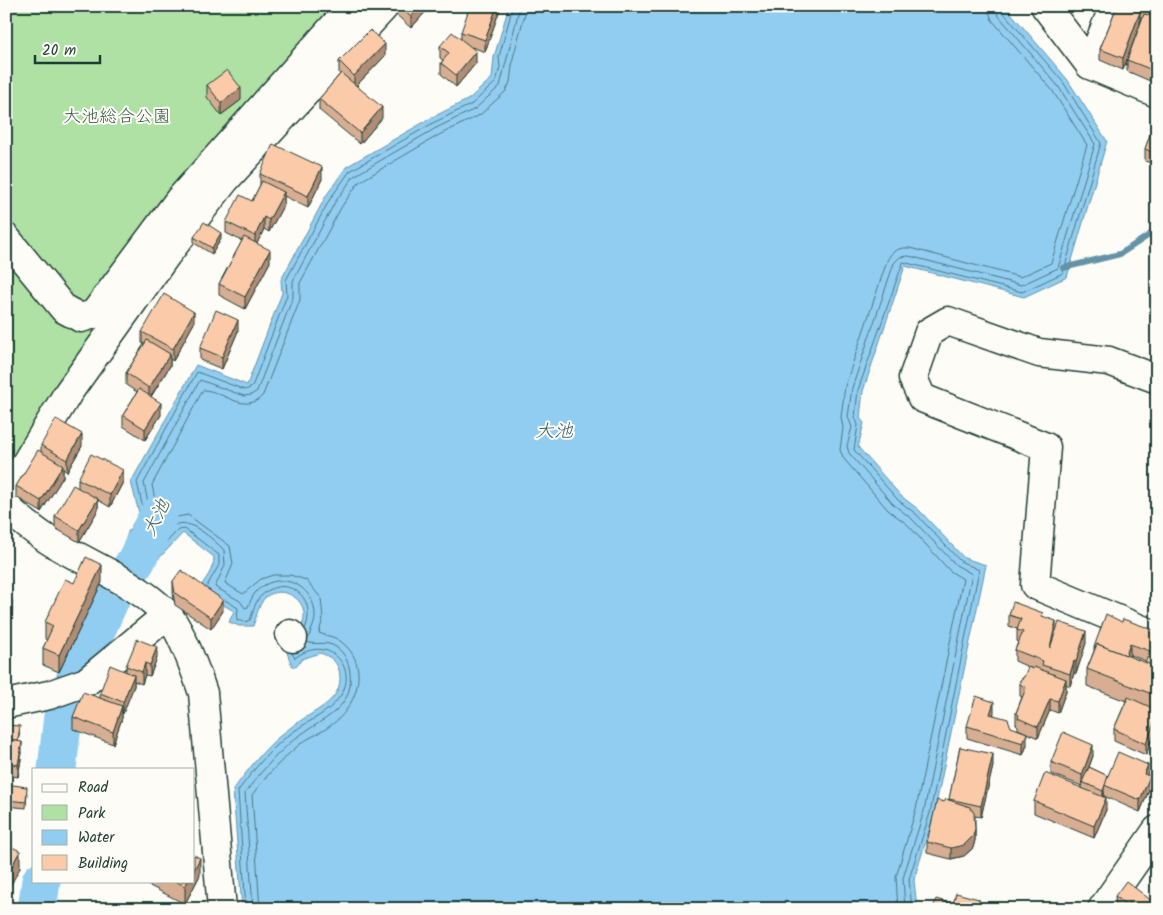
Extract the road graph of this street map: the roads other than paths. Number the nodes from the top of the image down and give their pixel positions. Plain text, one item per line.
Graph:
1 (352, 6) edge
2 (385, 6) edge
3 (1045, 6) edge
4 (1114, 6) edge
5 (1090, 65) junction
6 (1157, 93) edge
7 (6, 238) edge
8 (81, 318) junction
9 (97, 352) junction
10 (1157, 379) edge
11 (6, 496) edge
12 (6, 508) edge
13 (167, 614) junction
14 (1157, 636) edge
15 (6, 704) edge
16 (1157, 830) edge
17 (222, 909) edge
18 (1102, 909) edge

1 - 8 street
2 - 9 street
3 - 5 street
4 - 5 street
5 - 6 street
7 - 8 street
8 - 9 street
9 - 11 street
10 - 14 street
12 - 13 street
13 - 15 street
13 - 17 street
16 - 18 street

